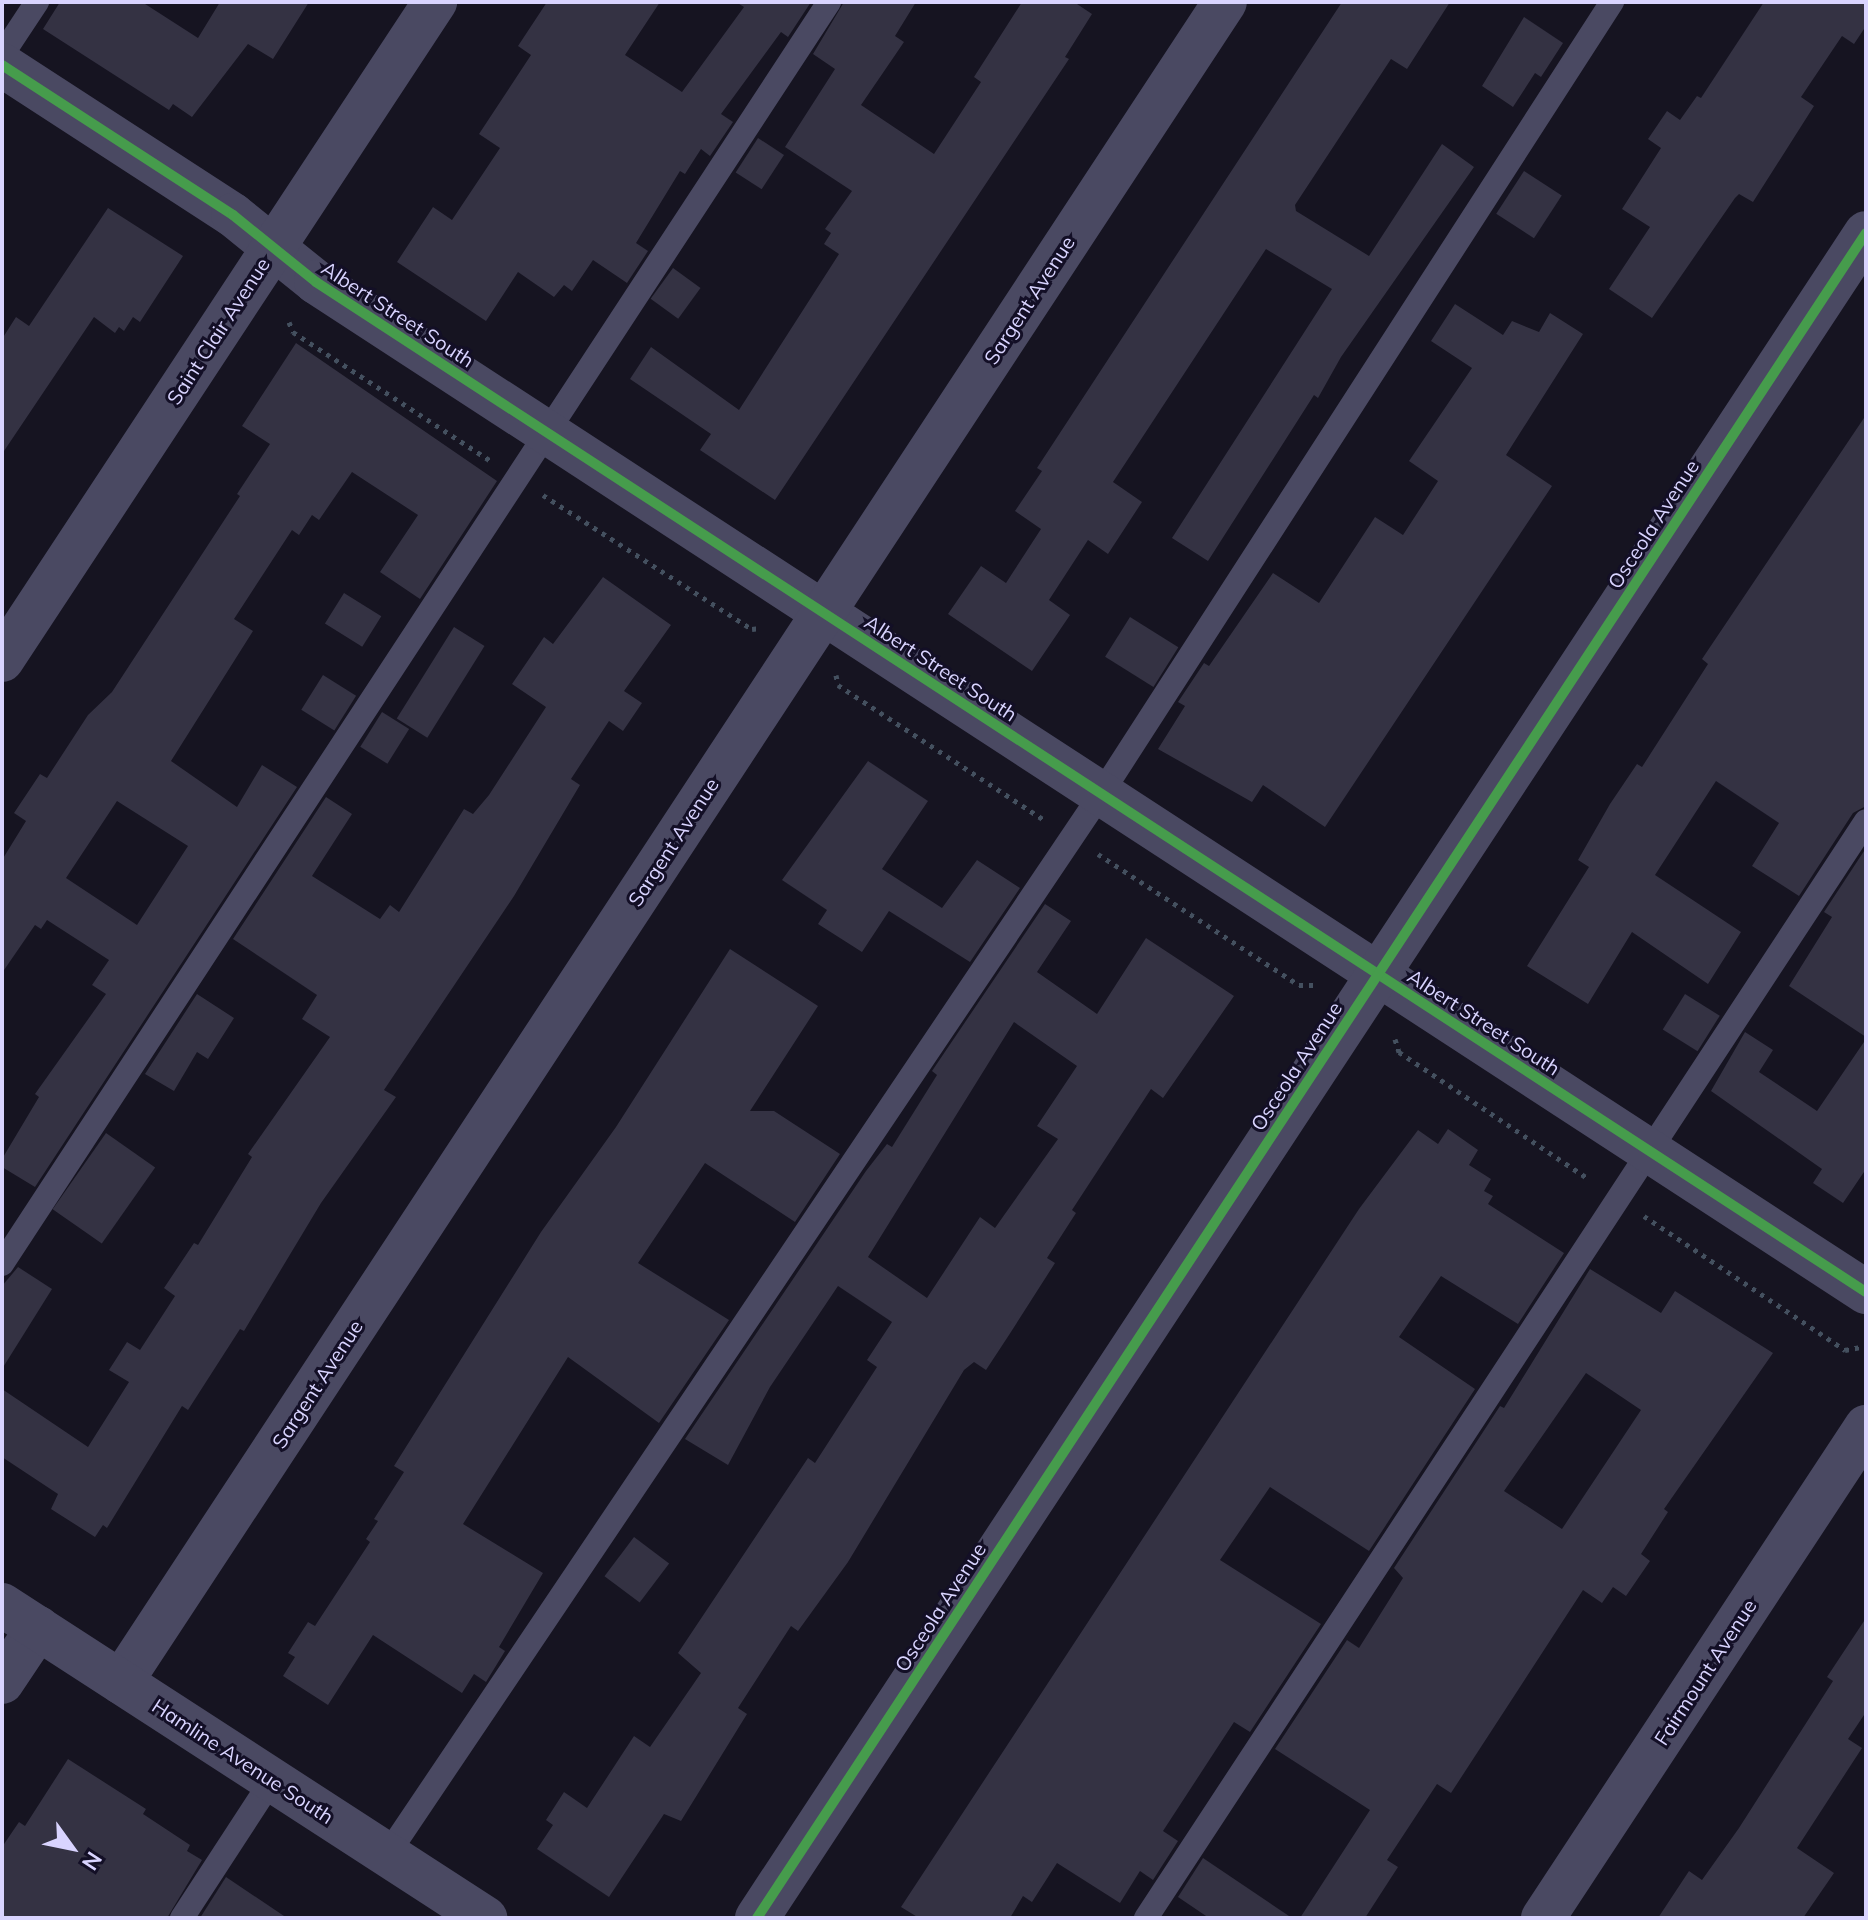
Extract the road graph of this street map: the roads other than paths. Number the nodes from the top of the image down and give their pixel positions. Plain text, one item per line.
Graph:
1 (37, 2) edge
2 (435, 2) edge
3 (829, 2) edge
4 (1225, 2) edge
5 (1612, 2) edge
6 (2, 55) edge
7 (2, 65) edge
8 (1866, 233) edge
9 (273, 248) junction
10 (549, 434) junction
11 (823, 613) junction
12 (2, 660) edge
13 (1101, 794) junction
14 (1866, 821) edge
15 (1378, 974) junction
16 (1649, 1151) junction
17 (2, 1264) edge
18 (1866, 1292) edge
19 (1866, 1427) edge
20 (20, 1616) edge
21 (2, 1682) edge
22 (121, 1682) junction
23 (272, 1780) junction
24 (387, 1855) junction
25 (182, 1918) edge
26 (485, 1918) edge
27 (757, 1918) edge
28 (1146, 1918) edge
29 (1543, 1918) edge

1 - 6 lane
2 - 9 street, Saint Clair Avenue
3 - 10 lane
4 - 11 street, Sargent Avenue
5 - 13 lane
7 - 9 street, Albert Street South
8 - 15 street, Osceola Avenue
9 - 10 street, Albert Street South
9 - 12 street, Saint Clair Avenue
10 - 11 street, Albert Street South
10 - 17 lane
11 - 13 street, Albert Street South
11 - 22 street, Sargent Avenue
13 - 15 street, Albert Street South
13 - 24 lane
14 - 16 lane
15 - 16 street, Albert Street South
15 - 27 street, Osceola Avenue
16 - 18 street, Albert Street South
16 - 28 lane
19 - 29 street, Fairmount Avenue
20 - 21 street
20 - 22 street, Hamline Avenue South
22 - 23 street, Hamline Avenue South
23 - 24 street, Hamline Avenue South
23 - 25 lane
24 - 26 street, Hamline Avenue South

